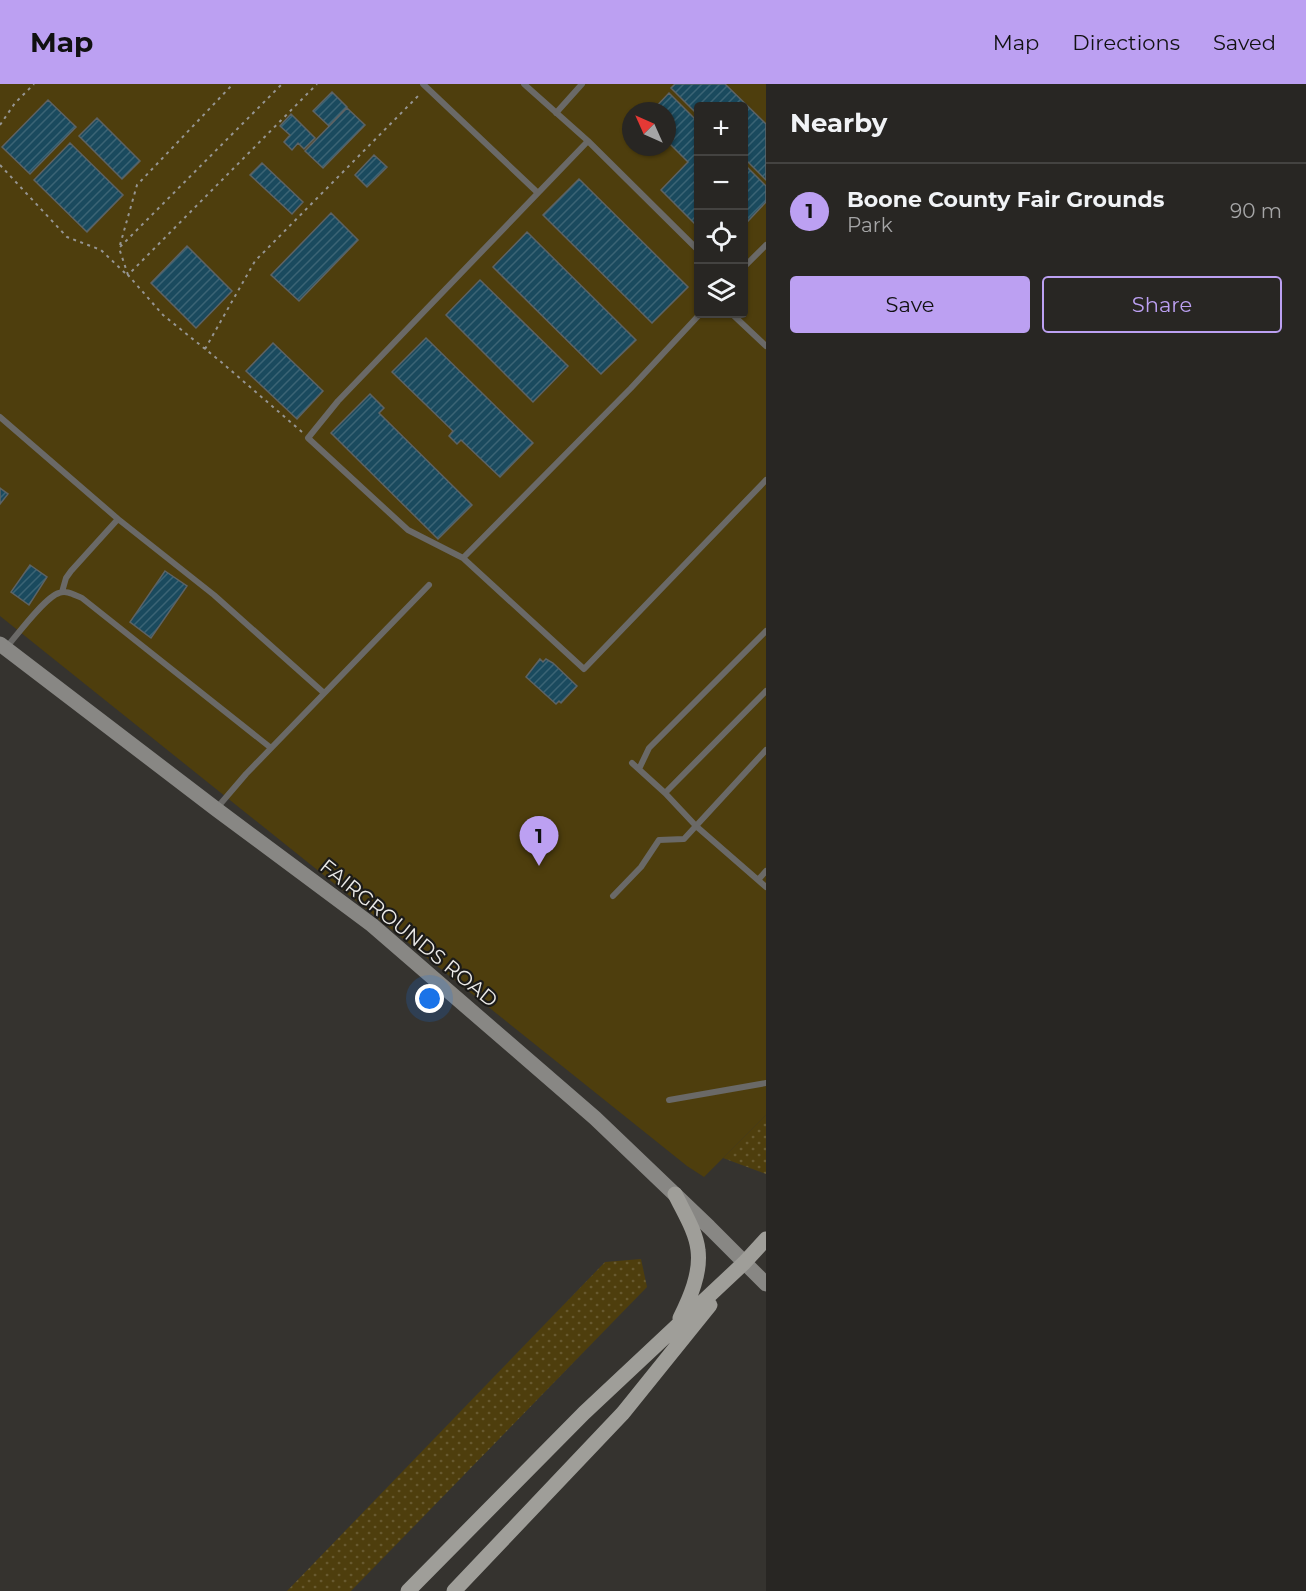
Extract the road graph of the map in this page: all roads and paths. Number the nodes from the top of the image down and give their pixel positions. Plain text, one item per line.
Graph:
1 (34, 84) edge
2 (233, 84) edge
3 (282, 84) edge
4 (317, 84) edge
5 (524, 84) edge
6 (582, 84) edge
7 (424, 86) edge
8 (556, 113) junction
9 (0, 125) edge
10 (588, 141) junction
11 (0, 165) edge
12 (538, 193) junction
13 (694, 245) edge
14 (766, 245) edge
15 (119, 248) junction
16 (747, 264) edge
17 (128, 275) junction
18 (696, 318) edge
19 (736, 318) edge
20 (766, 346) edge
21 (205, 349) junction
22 (0, 417) edge
23 (308, 438) junction
24 (766, 480) edge
25 (118, 519) junction
26 (463, 558) junction
27 (429, 585) dead end
28 (62, 592) junction
29 (766, 631) edge
30 (3, 646) edge
31 (766, 691) edge
32 (324, 693) junction
33 (271, 748) junction
34 (766, 750) edge
35 (632, 763) dead end
36 (639, 769) junction
37 (666, 793) junction
38 (216, 809) junction
39 (696, 826) junction
40 (766, 871) edge
41 (758, 880) junction
42 (766, 887) edge
43 (612, 896) dead end
44 (766, 1083) edge
45 (669, 1100) dead end
46 (675, 1194) junction
47 (766, 1239) edge
48 (744, 1263) junction
49 (766, 1284) edge
50 (675, 1327) junction
51 (408, 1591) edge
52 (454, 1591) edge

1 - 9 path
2 - 15 path
3 - 15 path
4 - 17 path
5 - 8 lane
6 - 8 lane
7 - 12 lane
7 - 21 path
8 - 10 lane
10 - 12 lane
10 - 13 lane
11 - 17 path
12 - 23 lane
14 - 16 lane
15 - 17 path
17 - 21 path
18 - 26 lane
19 - 20 lane
21 - 23 path
22 - 25 lane
23 - 26 lane
24 - 26 lane
25 - 28 lane
25 - 32 lane
27 - 32 lane
28 - 30 lane
28 - 33 lane
29 - 36 lane
30 - 38 main road, FAIRGROUNDS ROAD
31 - 37 lane
32 - 33 lane
33 - 38 lane
34 - 39 lane
35 - 36 lane
36 - 37 lane
37 - 39 lane
38 - 46 main road, FAIRGROUNDS ROAD
39 - 41 lane
39 - 43 lane
40 - 41 lane
41 - 42 lane
44 - 45 lane
46 - 48 main road, FAIRGROUNDS ROAD
46 - 50 main road
47 - 48 main road
48 - 49 main road, FAIRGROUNDS ROAD
48 - 50 main road
48 - 52 main road
50 - 51 main road

